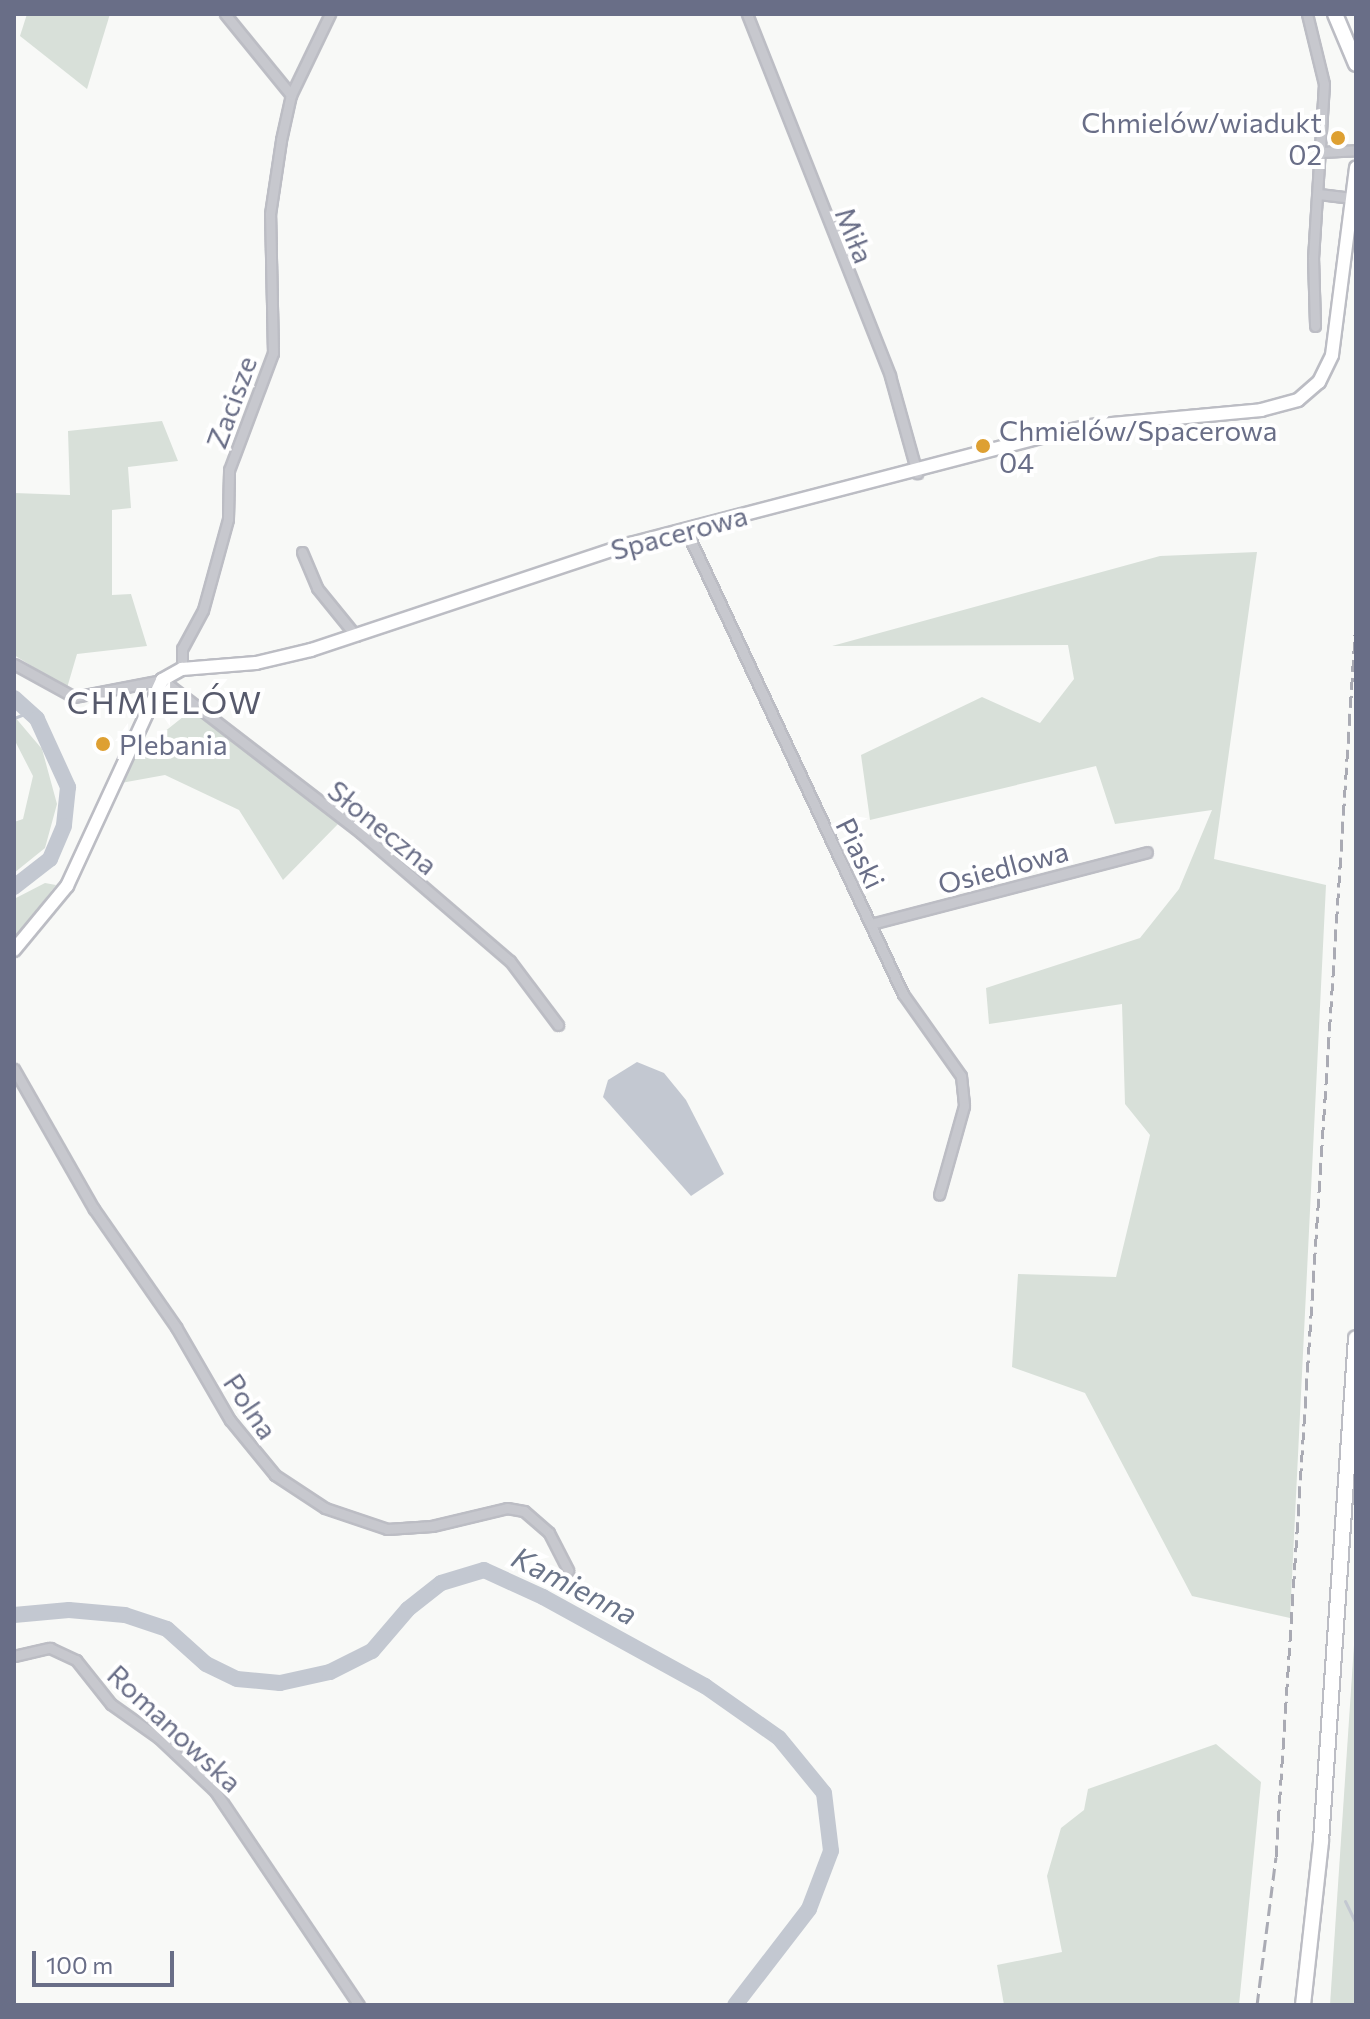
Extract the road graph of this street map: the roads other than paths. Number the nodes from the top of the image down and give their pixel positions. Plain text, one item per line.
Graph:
1 (225, 14) edge
2 (330, 14) edge
3 (747, 14) edge
4 (1307, 14) edge
5 (1338, 14) edge
6 (1356, 63) edge
7 (291, 95) junction
8 (1356, 150) edge
9 (1321, 152) junction
10 (1356, 168) edge
11 (1319, 194) junction
12 (1352, 198) junction
13 (1315, 326) dead end
14 (917, 473) junction
15 (685, 528) junction
16 (302, 552) dead end
17 (356, 636) junction
18 (14, 664) edge
19 (182, 669) junction
20 (162, 680) junction
21 (1147, 852) dead end
22 (871, 924) junction
23 (14, 950) edge
24 (558, 1025) dead end
25 (14, 1069) edge
26 (939, 1195) dead end
27 (1356, 1338) edge
28 (568, 1570) dead end
29 (14, 1656) edge
30 (359, 2005) edge
31 (1303, 2005) edge

1 - 7 street
2 - 7 street, Zacisze
3 - 14 street, Miła
4 - 9 street
5 - 6 main road
7 - 19 street, Zacisze
8 - 9 street
9 - 11 street
10 - 12 street, Spacerowa
11 - 12 street
11 - 13 street
12 - 14 street, Spacerowa
14 - 15 street, Spacerowa
15 - 17 street, Spacerowa
15 - 22 street, Piaski
16 - 17 street
17 - 19 street, Spacerowa
18 - 20 street
19 - 20 street, Spacerowa
20 - 23 street
20 - 24 street, Słoneczna
21 - 22 street, Osiedlowa
22 - 26 street, Piaski
25 - 28 street, Polna
27 - 31 main road
29 - 30 street, Romanowska

